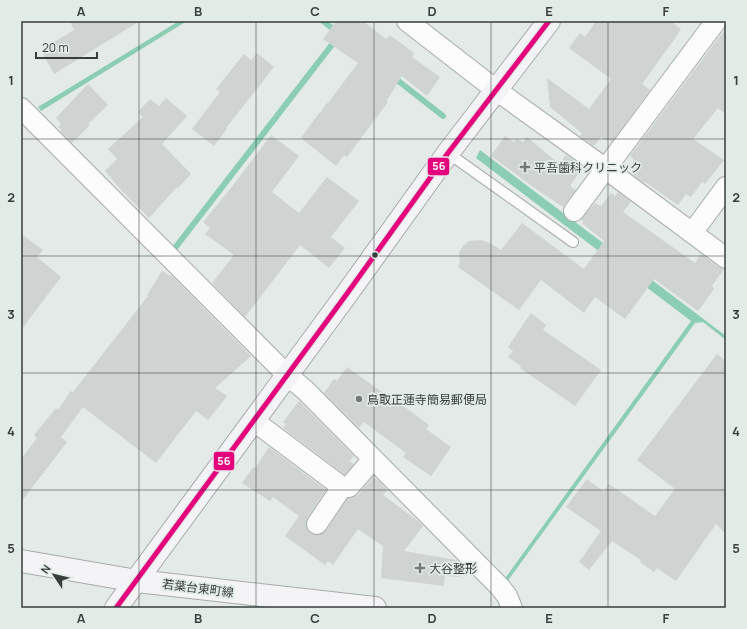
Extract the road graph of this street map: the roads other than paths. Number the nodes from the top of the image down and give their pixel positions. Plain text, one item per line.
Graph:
1 (406, 21) edge
2 (549, 21) edge
3 (716, 21) edge
4 (496, 90) junction
5 (21, 108) edge
6 (448, 153) junction
7 (606, 169) junction
8 (726, 187) edge
9 (574, 212) dead end
10 (692, 232) junction
11 (573, 242) dead end
12 (726, 258) edge
13 (287, 375) junction
14 (254, 421) junction
15 (373, 459) junction
16 (342, 488) junction
17 (317, 524) dead end
18 (21, 561) edge
19 (137, 581) junction
20 (116, 608) edge
21 (375, 608) edge
22 (512, 608) edge

1 - 4 street
2 - 4 main road
3 - 7 street
4 - 6 main road
4 - 7 street
5 - 13 street
6 - 11 lane
6 - 13 main road
7 - 9 street
7 - 10 street
8 - 10 street
10 - 12 street
13 - 14 main road
13 - 15 street
14 - 16 street
14 - 19 main road
15 - 16 street
15 - 22 street
16 - 17 street
18 - 19 main road, 若葉台東町線
19 - 20 main road
19 - 21 main road, 若葉台東町線

